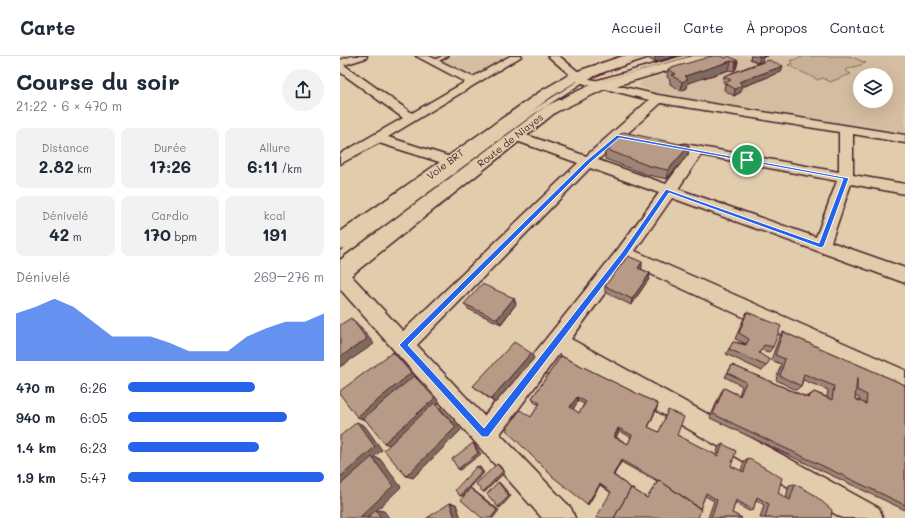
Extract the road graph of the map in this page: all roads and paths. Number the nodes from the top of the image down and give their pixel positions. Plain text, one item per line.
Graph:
1 (362, 56) edge
2 (422, 56) edge
3 (446, 56) edge
4 (517, 56) edge
5 (552, 56) edge
6 (634, 56) edge
7 (650, 56) edge
8 (688, 56) edge
9 (706, 56) edge
10 (433, 62) junction
11 (340, 63) edge
12 (340, 67) edge
13 (587, 81) junction
14 (473, 82) junction
15 (658, 99) junction
16 (411, 118) junction
17 (846, 130) junction
18 (516, 136) junction
19 (378, 138) junction
20 (905, 139) edge
21 (668, 145) edge
22 (697, 151) junction
23 (340, 160) edge
24 (452, 162) junction
25 (588, 162) junction
26 (846, 178) junction
27 (905, 189) edge
28 (668, 191) junction
29 (340, 242) edge
30 (821, 246) junction
31 (624, 254) junction
32 (340, 255) edge
33 (340, 272) edge
34 (340, 276) edge
35 (905, 276) edge
36 (556, 342) junction
37 (403, 345) junction
38 (905, 381) edge
39 (485, 434) junction
40 (561, 518) edge
41 (869, 518) edge

1 - 11 street
2 - 10 street
3 - 10 lane
4 - 14 street
5 - 13 street
6 - 13 main road, Route de Niayes
7 - 13 lane, Voie BRT
8 - 13 lane, Voie BRT
9 - 13 main road, Route de Niayes
10 - 14 street
12 - 16 street
13 - 15 street
13 - 18 main road, Route de Niayes
13 - 24 main road, Route de Niayes
13 - 32 lane, Voie BRT
14 - 16 street
15 - 17 street
15 - 25 street
16 - 19 street
17 - 20 street
17 - 26 street
18 - 25 street
18 - 33 main road, Route de Niayes
19 - 23 street
19 - 24 street
21 - 22 street
22 - 26 street
22 - 28 street
24 - 29 main road, Route de Niayes
25 - 28 street
25 - 37 street
26 - 27 street
26 - 30 street
28 - 30 street
28 - 31 street
30 - 35 street
31 - 36 street
31 - 38 street
34 - 37 street
36 - 39 street
36 - 41 street
37 - 39 street
39 - 40 street

